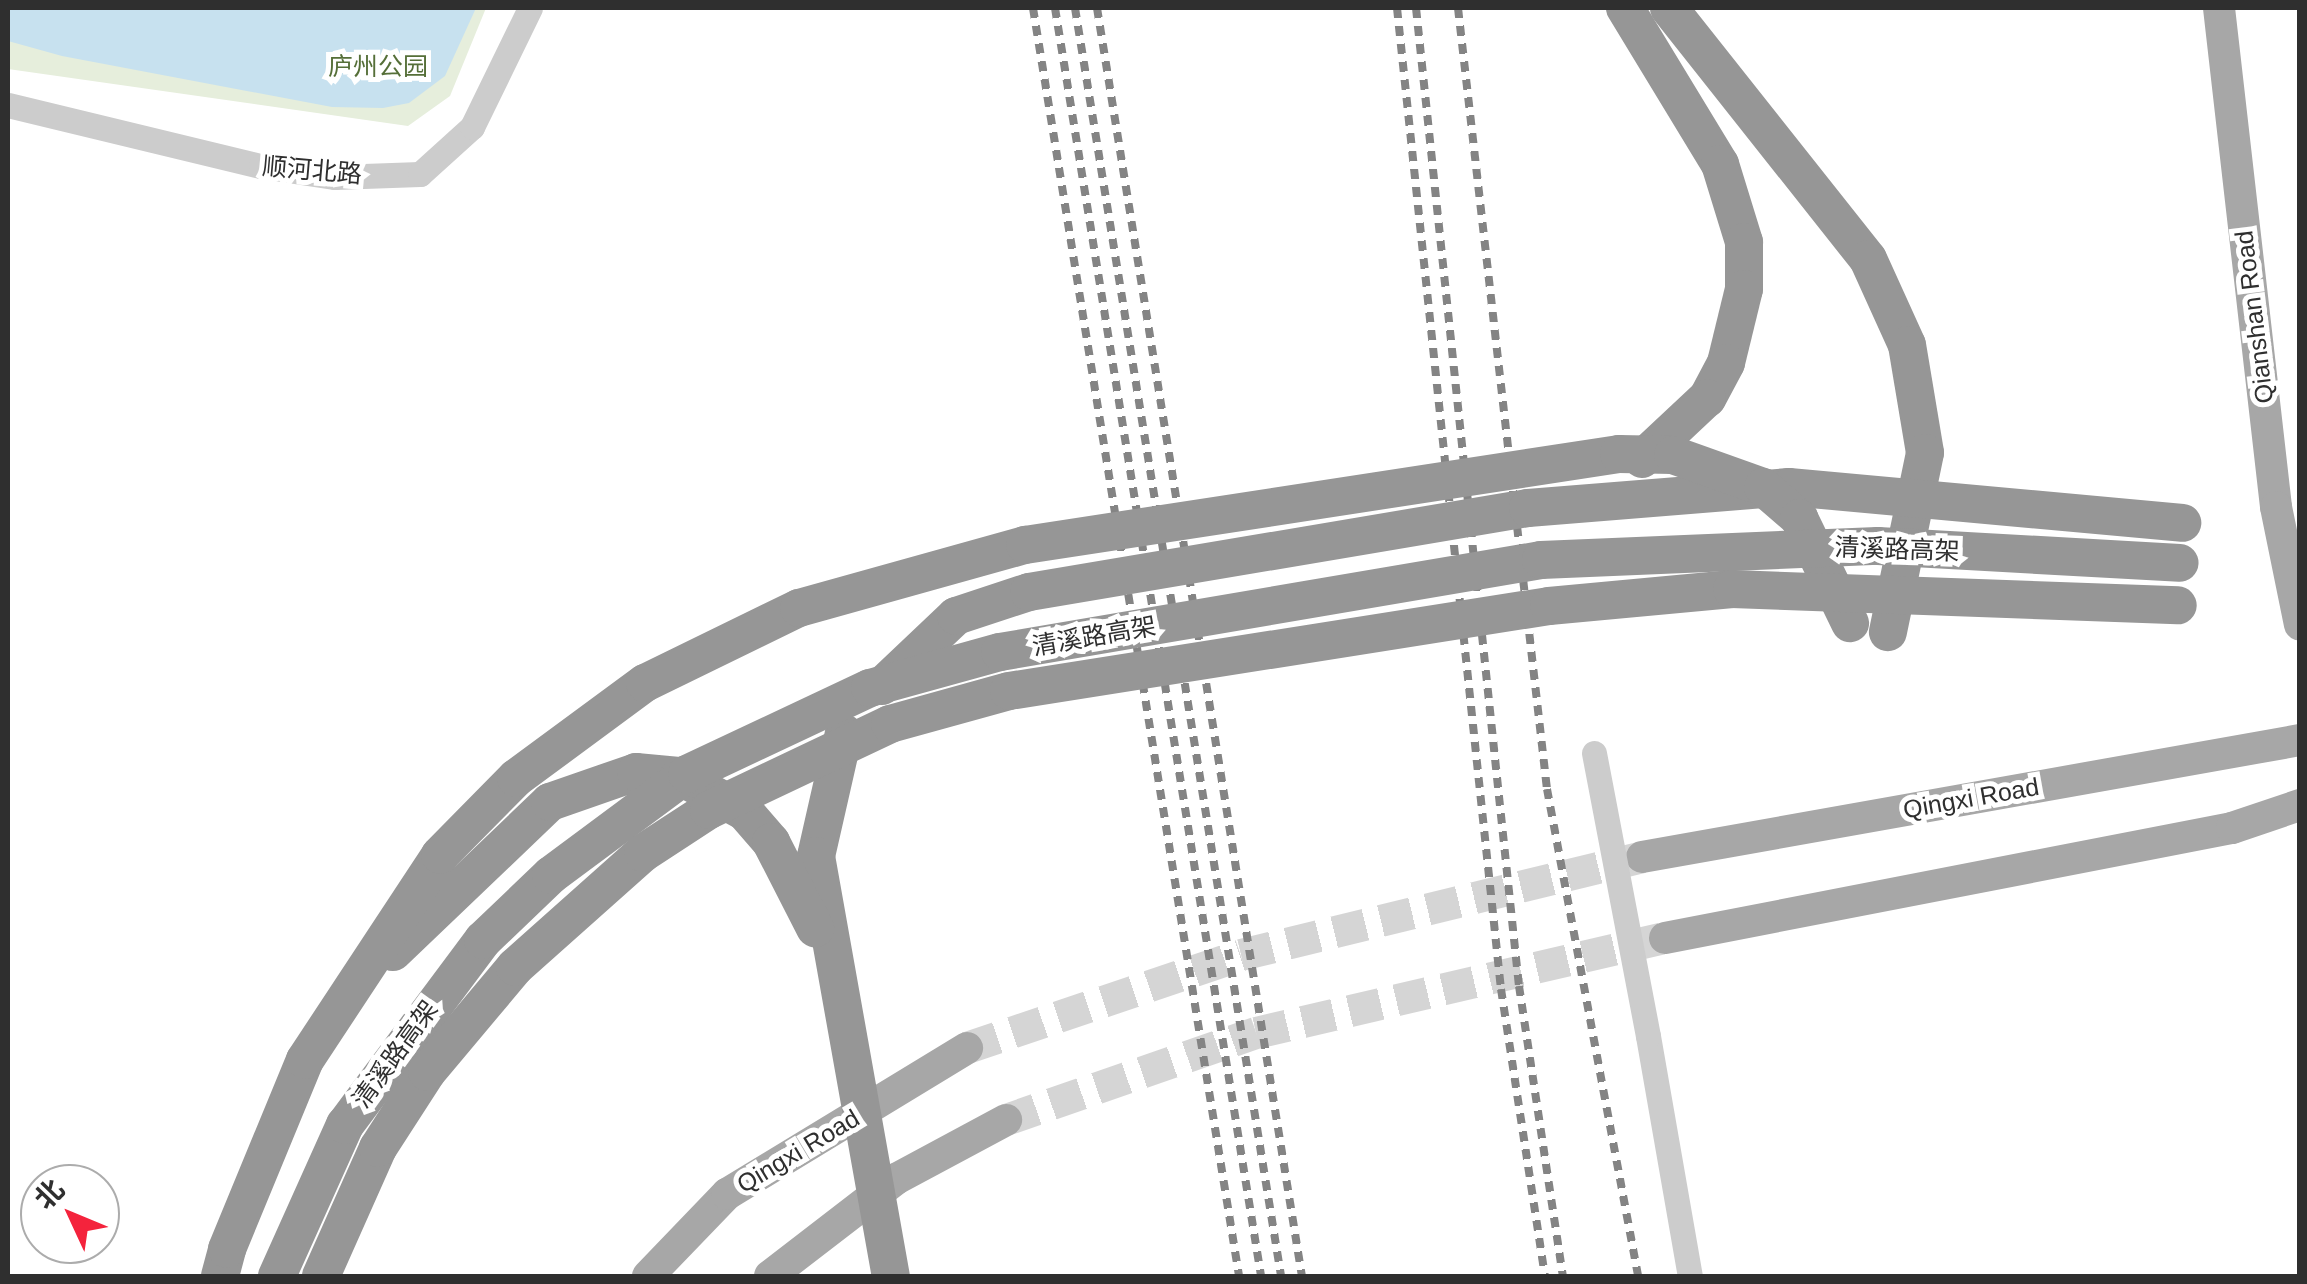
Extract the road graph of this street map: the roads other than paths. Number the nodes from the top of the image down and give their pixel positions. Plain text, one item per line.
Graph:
1 (530, 8) edge
2 (1625, 8) edge
3 (1669, 8) edge
4 (2219, 8) edge
5 (8, 106) edge
6 (1528, 508) junction
7 (2182, 524) dead end
8 (2180, 563) dead end
9 (2178, 605) dead end
10 (1850, 624) dead end
11 (2300, 625) edge
12 (1888, 632) dead end
13 (2300, 740) edge
14 (1594, 753) dead end
15 (2300, 805) edge
16 (1642, 857) tunnel mouth
17 (1665, 938) tunnel mouth
18 (967, 1048) tunnel mouth
19 (305, 1060) junction
20 (1006, 1120) tunnel mouth
21 (220, 1276) edge
22 (278, 1276) edge
23 (321, 1276) edge
24 (648, 1276) edge
25 (770, 1276) edge
26 (1690, 1276) edge

1 - 5 street, 顺河北路
2 - 6 highway, bridge
3 - 12 highway, bridge
4 - 11 main road, Qianshan Road
6 - 7 highway, bridge
6 - 19 highway, bridge
8 - 22 highway, 清溪路高架, bridge
9 - 23 highway, 清溪路高架, bridge
10 - 19 highway, bridge
13 - 16 main road, Qingxi Road
14 - 26 street, bridge
15 - 17 main road
18 - 24 main road, Qingxi Road
19 - 21 highway, bridge
20 - 25 main road

